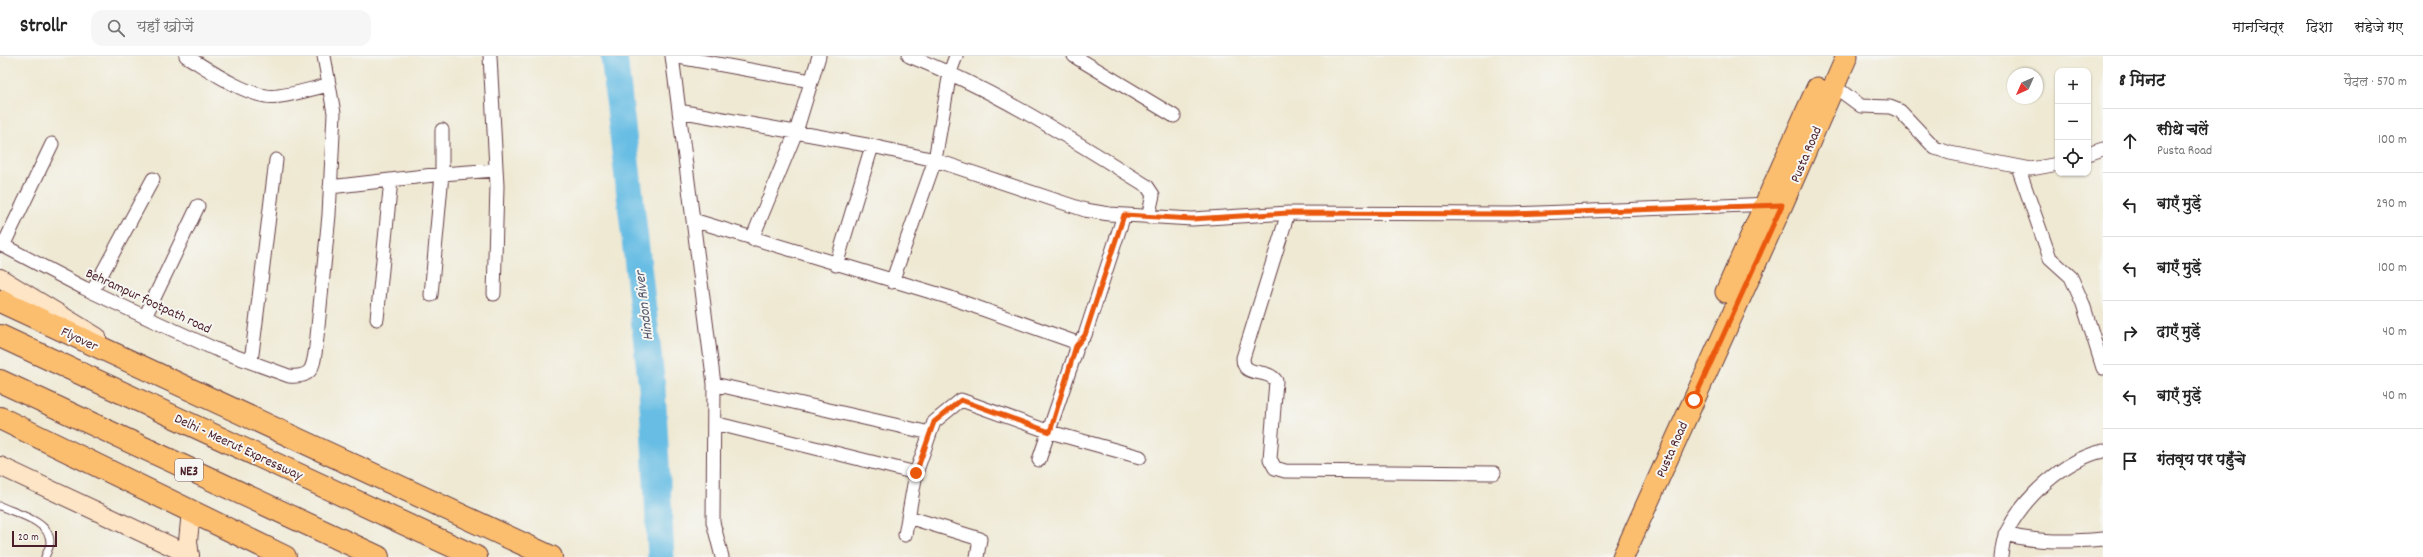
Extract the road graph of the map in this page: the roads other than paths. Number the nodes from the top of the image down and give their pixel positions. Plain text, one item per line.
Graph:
1 (186, 56) edge
2 (324, 56) edge
3 (490, 56) edge
4 (672, 56) edge
5 (819, 56) edge
6 (909, 56) edge
7 (956, 56) edge
8 (1074, 56) edge
9 (1832, 56) edge
10 (1847, 56) edge
11 (950, 72) junction
12 (811, 81) junction
13 (329, 85) junction
14 (1834, 86) junction
15 (679, 111) junction
16 (1174, 116) dead end
17 (442, 130) dead end
18 (796, 132) junction
19 (52, 144) dead end
20 (872, 146) junction
21 (2103, 148) edge
22 (2091, 153) edge
23 (276, 160) dead end
24 (935, 160) junction
25 (2055, 165) edge
26 (2018, 167) junction
27 (496, 170) junction
28 (442, 174) junction
29 (153, 179) dead end
30 (391, 180) junction
31 (330, 187) junction
32 (1774, 204) junction
33 (198, 206) dead end
34 (1288, 213) junction
35 (1124, 215) junction
36 (1148, 216) junction
37 (693, 220) junction
38 (752, 239) junction
39 (2, 245) edge
40 (836, 265) junction
41 (0, 278) edge
42 (892, 282) junction
43 (92, 292) junction
44 (494, 294) dead end
45 (431, 295) dead end
46 (0, 301) edge
47 (145, 317) junction
48 (377, 319) dead end
49 (0, 336) edge
50 (1076, 346) junction
51 (251, 362) junction
52 (2103, 368) edge
53 (161, 375) junction
54 (0, 381) edge
55 (714, 384) junction
56 (0, 418) edge
57 (714, 423) junction
58 (0, 426) edge
59 (1050, 432) junction
60 (930, 433) junction
61 (48, 442) junction
62 (2103, 451) edge
63 (1140, 457) dead end
64 (1039, 460) dead end
65 (0, 466) edge
66 (916, 473) junction
67 (1494, 474) dead end
68 (0, 506) edge
69 (191, 511) junction
70 (908, 517) junction
71 (2005, 534) junction
72 (905, 535) dead end
73 (2103, 538) edge
74 (190, 556) edge
75 (45, 557) edge
76 (286, 557) edge
77 (378, 557) edge
78 (476, 557) edge
79 (551, 557) edge
80 (722, 557) edge
81 (977, 557) edge
82 (1607, 557) edge
83 (1622, 557) edge
84 (2001, 557) edge

1 - 13 street
2 - 13 street
3 - 27 street
4 - 12 street
4 - 15 street
5 - 12 street
6 - 11 street
7 - 11 street
8 - 16 street
9 - 32 main road, Pusta Road
10 - 14 main road, Pusta Road
11 - 24 street
11 - 36 street
12 - 18 street
13 - 31 street
14 - 26 street
14 - 32 main road, Pusta Road
15 - 18 street
15 - 37 street
17 - 28 street
18 - 20 street
18 - 38 street
19 - 39 street
20 - 24 street
20 - 40 street
21 - 22 street
23 - 51 street
24 - 35 street
24 - 42 street
25 - 26 street
26 - 52 street
27 - 28 street
27 - 44 street
28 - 30 street
28 - 45 street
29 - 43 street
30 - 31 street
30 - 48 street
31 - 51 street, Behrampur footpath road
32 - 34 street
32 - 82 main road, Pusta Road
32 - 83 main road, Pusta Road
33 - 47 street
34 - 36 street
34 - 67 street
35 - 36 street
35 - 50 street
37 - 38 street
37 - 55 street
38 - 40 street
39 - 43 street, Behrampur footpath road
40 - 42 street
41 - 53 street
42 - 50 street
43 - 47 street, Behrampur footpath road
46 - 53 highway, Flyover
47 - 51 street, Behrampur footpath road
49 - 78 highway, Delhi - Meerut Expressway
50 - 59 street
53 - 79 highway, Flyover
54 - 77 highway, NE3
55 - 57 street
55 - 60 street
56 - 61 highway
57 - 66 street
57 - 80 street
58 - 61 street
59 - 60 street
59 - 63 street
59 - 64 street
60 - 66 street
61 - 69 highway
62 - 71 street
65 - 74 street
66 - 70 street
68 - 75 lane
69 - 74 street
69 - 76 highway
70 - 72 street
70 - 81 street
71 - 73 street
71 - 84 street

